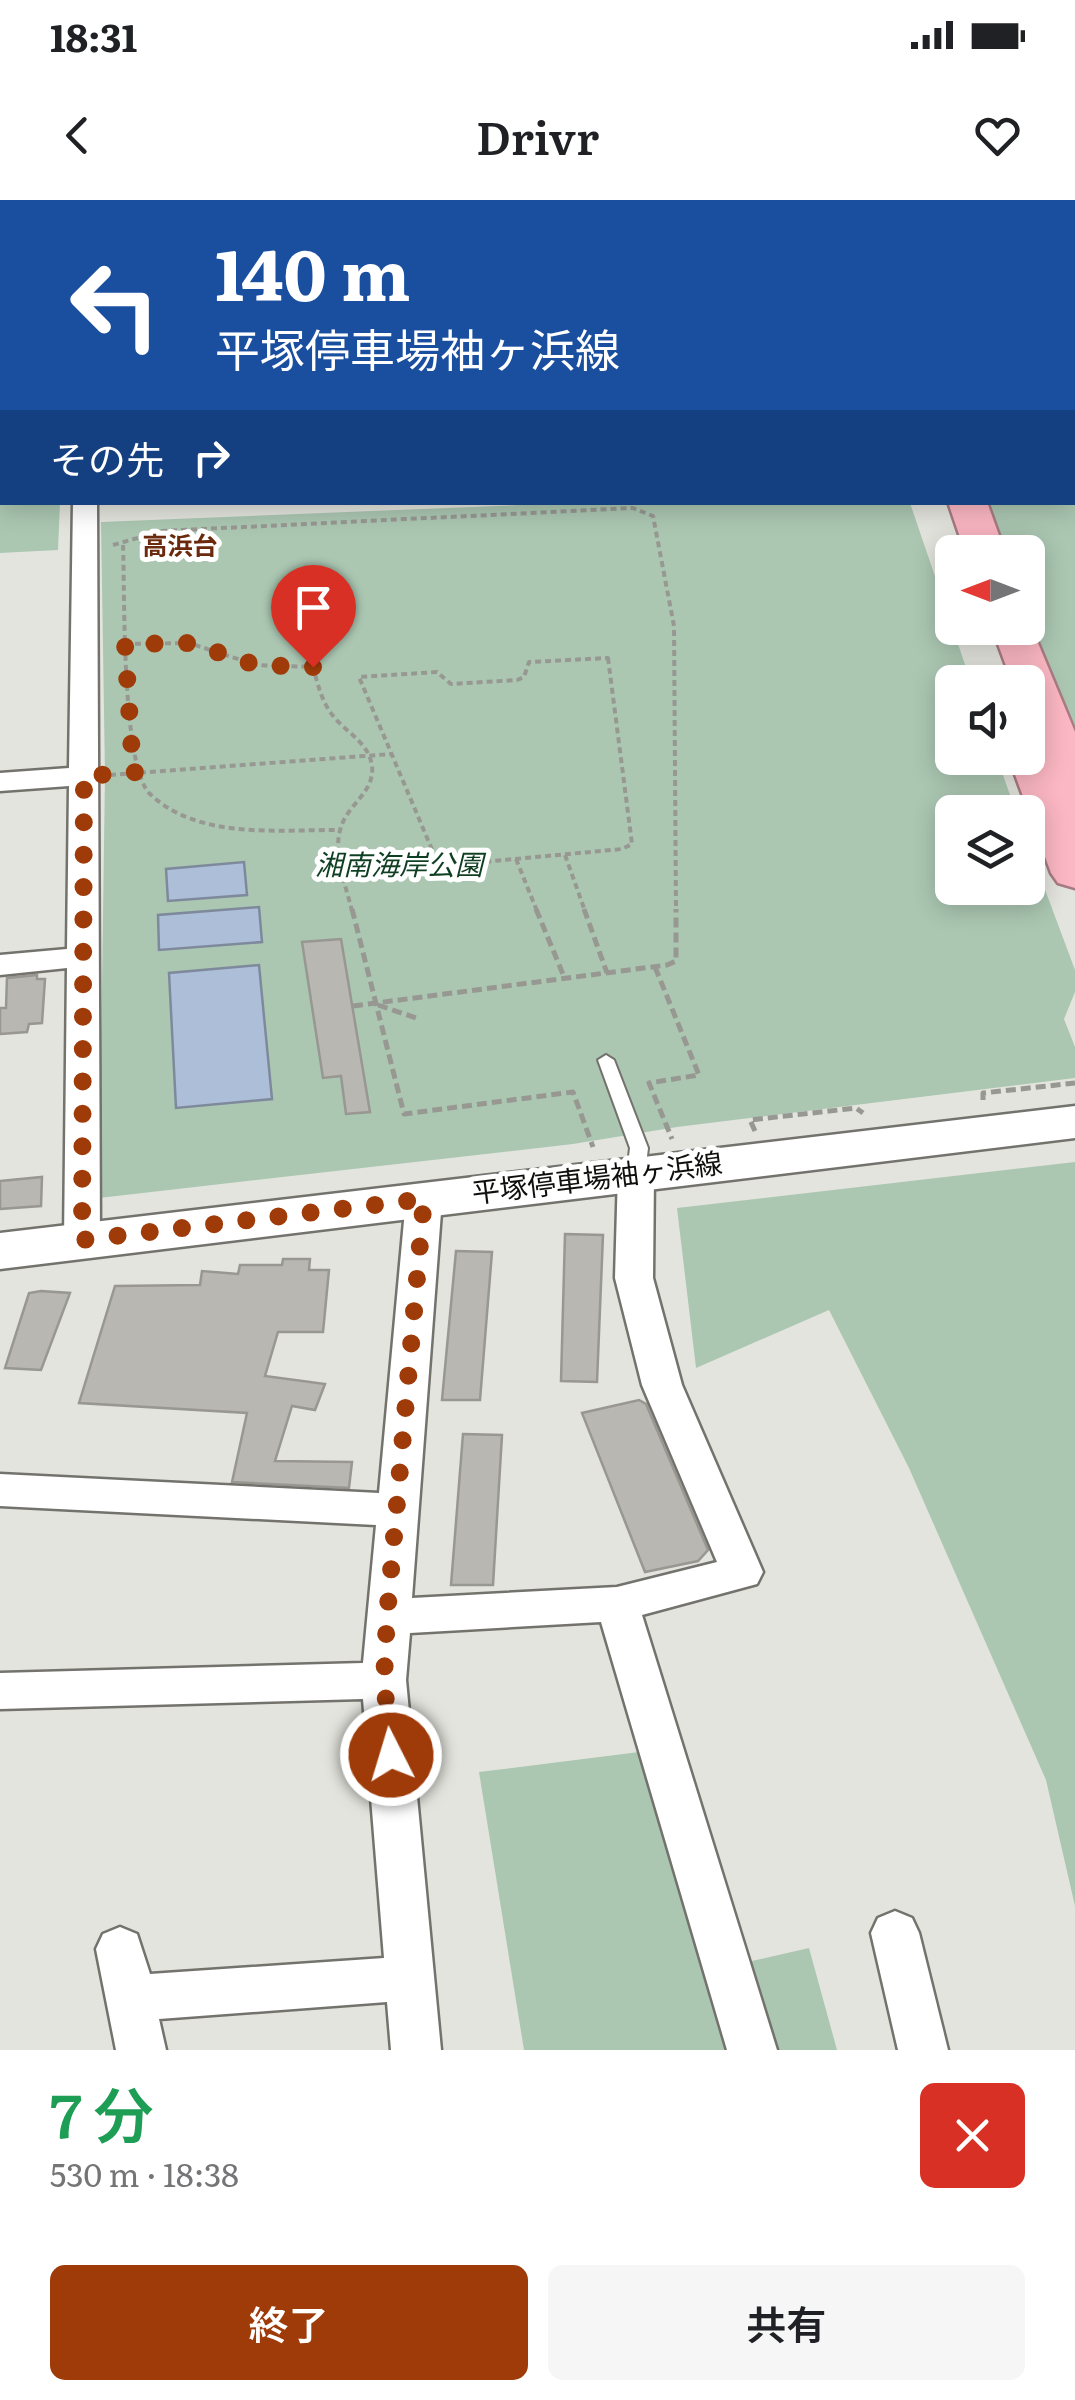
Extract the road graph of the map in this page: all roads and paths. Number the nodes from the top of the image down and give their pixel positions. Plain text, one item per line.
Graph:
1 (86, 505) edge
2 (941, 505) edge
3 (968, 505) edge
4 (951, 535) edge
5 (979, 535) edge
6 (125, 644) junction
7 (1020, 645) edge
8 (392, 754) junction
9 (369, 756) junction
10 (138, 772) junction
11 (1039, 775) edge
12 (84, 776) junction
13 (0, 782) edge
14 (1075, 791) edge
15 (336, 830) junction
16 (566, 855) junction
17 (516, 859) junction
18 (1075, 873) edge
19 (84, 957) junction
20 (0, 964) edge
21 (655, 967) junction
22 (607, 974) junction
23 (564, 980) junction
24 (375, 1004) junction
25 (352, 1006) dead end
26 (418, 1019) dead end
27 (606, 1060) dead end
28 (1075, 1083) edge
29 (968, 1102) dead end
30 (877, 1112) dead end
31 (1075, 1122) edge
32 (756, 1134) dead end
33 (634, 1157) junction
34 (424, 1199) junction
35 (82, 1240) junction
36 (0, 1250) edge
37 (0, 1490) edge
38 (397, 1510) junction
39 (617, 1604) junction
40 (387, 1616) junction
41 (384, 1680) junction
42 (0, 1692) edge
43 (894, 1932) dead end
44 (120, 1950) dead end
45 (410, 1978) junction
46 (131, 1998) junction
47 (141, 2050) edge
48 (416, 2050) edge
49 (752, 2050) edge
50 (923, 2050) edge

1 - 12 street
2 - 4 highway
3 - 5 highway
6 - 9 path
6 - 10 path
6 - 21 path
7 - 14 highway
8 - 9 path
8 - 16 path
8 - 17 path
9 - 10 path
9 - 15 path
10 - 12 path
10 - 15 path
11 - 18 highway
12 - 13 street
12 - 19 street
15 - 24 path
16 - 17 path
16 - 22 path
17 - 23 path
19 - 20 street
19 - 35 street
21 - 22 path
21 - 33 path
22 - 23 path
23 - 24 path
24 - 25 path
24 - 26 path
24 - 33 path
27 - 33 lane
28 - 29 path
30 - 32 path
31 - 33 main road, 平塚停車場袖ヶ浜線
33 - 34 main road, 平塚停車場袖ヶ浜線
33 - 39 street
34 - 35 main road, 平塚停車場袖ヶ浜線
34 - 38 street
35 - 36 main road, 平塚停車場袖ヶ浜線
37 - 38 street
38 - 40 street
39 - 40 street
39 - 49 street
40 - 41 street
41 - 42 street
41 - 45 street
43 - 50 street
44 - 46 street
45 - 46 street
45 - 48 street
46 - 47 street

